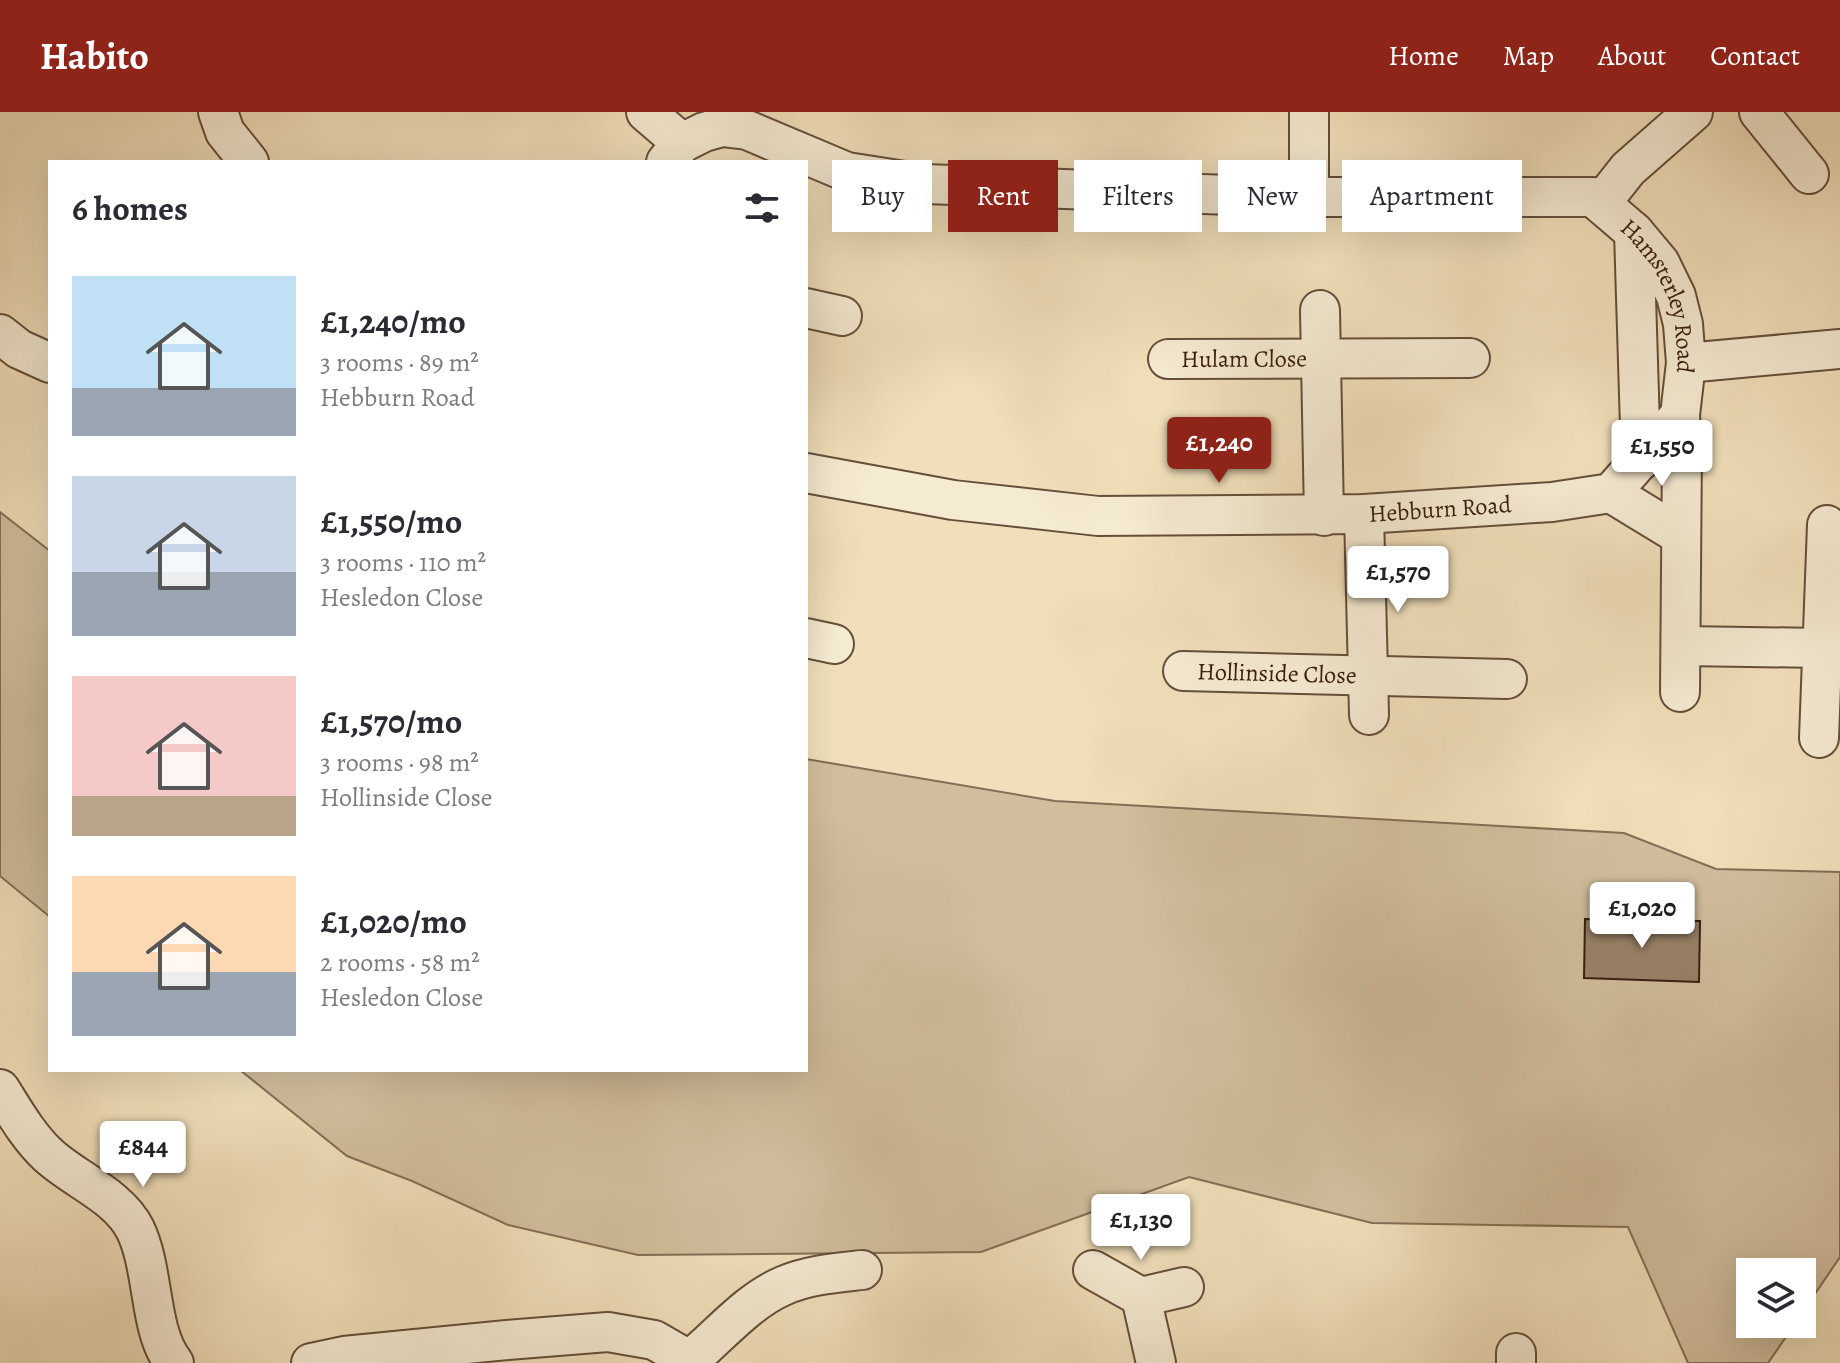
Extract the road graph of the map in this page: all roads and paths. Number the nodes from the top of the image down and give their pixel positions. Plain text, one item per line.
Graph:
1 (218, 112) edge
2 (646, 112) edge
3 (1309, 112) edge
4 (1693, 112) edge
5 (1759, 112) edge
6 (674, 153) edge
7 (247, 160) edge
8 (1309, 160) edge
9 (1809, 174) dead end
10 (1218, 193) edge
11 (1326, 196) edge
12 (1602, 202) junction
13 (1634, 232) junction
14 (1320, 310) dead end
15 (0, 334) edge
16 (1840, 349) edge
17 (1321, 356) junction
18 (1470, 358) dead end
19 (1168, 359) dead end
20 (48, 362) edge
21 (1686, 363) junction
22 (1680, 415) junction
23 (1641, 460) junction
24 (808, 473) edge
25 (1611, 493) junction
26 (1364, 514) junction
27 (1324, 516) junction
28 (1827, 525) dead end
29 (1680, 535) junction
30 (1682, 646) junction
31 (1822, 648) junction
32 (1183, 671) dead end
33 (1369, 676) junction
34 (1507, 679) dead end
35 (1680, 692) dead end
36 (1369, 715) dead end
37 (1819, 738) dead end
38 (0, 1089) edge
39 (862, 1270) dead end
40 (1093, 1270) dead end
41 (1184, 1287) dead end
42 (1141, 1297) junction
43 (693, 1361) edge
44 (174, 1363) edge
45 (311, 1363) edge
46 (1156, 1363) edge

1 - 7 street
2 - 6 street
3 - 8 street
4 - 12 street
5 - 9 street
6 - 10 street, Hamsterley Road
11 - 12 street, Hamsterley Road
12 - 13 street, Hamsterley Road
13 - 21 street, Hamsterley Road
13 - 23 street
14 - 17 street, Hulam Close
15 - 20 street
16 - 21 street
17 - 18 street, Hulam Close
17 - 19 street, Hulam Close
17 - 27 street, Hulam Close
21 - 22 street, Hamsterley Road
22 - 23 street, Hamsterley Road
22 - 29 street
23 - 25 street
24 - 27 street, Hebburn Road
25 - 26 street, Hebburn Road
25 - 29 street
26 - 27 street, Hebburn Road
26 - 33 street, Hollinside Close
28 - 31 street
29 - 30 street
30 - 31 street
30 - 35 street
31 - 37 street
32 - 33 street, Hollinside Close
33 - 34 street, Hollinside Close
33 - 36 street, Hollinside Close
38 - 44 street
39 - 43 street
40 - 42 street
41 - 42 street
42 - 46 street
43 - 45 street

